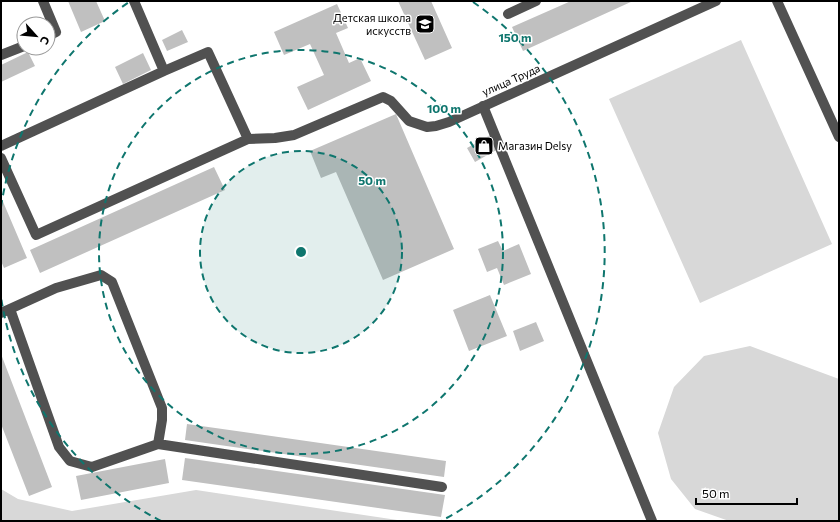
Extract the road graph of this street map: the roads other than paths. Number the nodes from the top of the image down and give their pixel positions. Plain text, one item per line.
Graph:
1 (42, 1) edge
2 (134, 1) edge
3 (536, 1) edge
4 (716, 1) edge
5 (777, 1) edge
6 (508, 14) dead end
7 (49, 16) edge
8 (16, 49) edge
9 (1, 55) edge
10 (164, 71) junction
11 (483, 106) junction
12 (839, 137) edge
13 (248, 139) junction
14 (1, 146) edge
15 (1, 158) edge
16 (5, 311) edge
17 (158, 444) junction
18 (442, 487) dead end
19 (652, 521) edge

1 - 7 street
2 - 10 street
3 - 6 street
4 - 11 street, улица Труда
5 - 12 street
8 - 9 street
10 - 13 street
10 - 14 street
11 - 13 street, улица Труда
11 - 19 street
13 - 15 street
16 - 17 street
16 - 17 street
17 - 18 street

